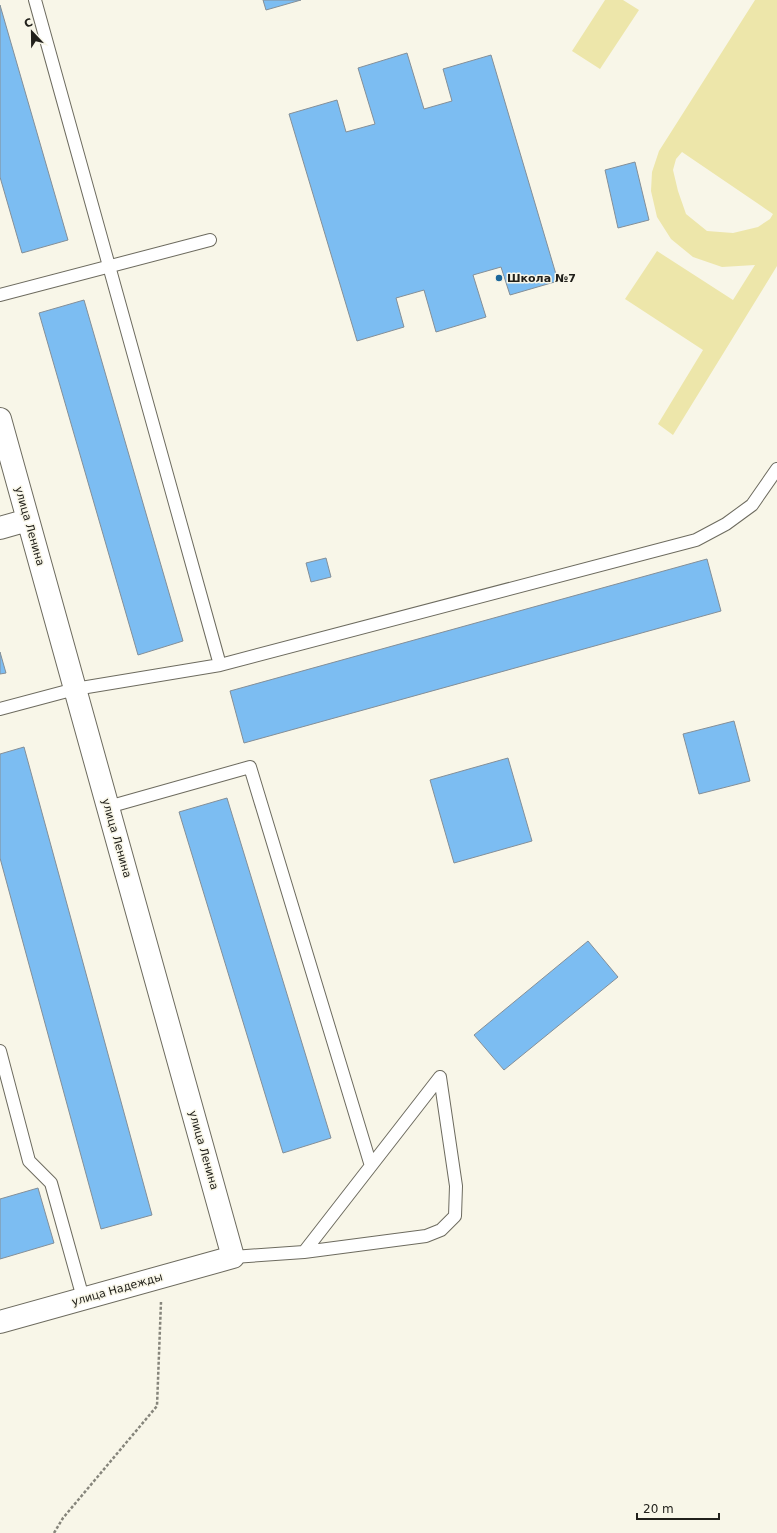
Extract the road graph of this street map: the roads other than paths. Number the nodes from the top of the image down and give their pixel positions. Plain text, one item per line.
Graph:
1 (35, 0) edge
2 (210, 240) dead end
3 (109, 266) junction
4 (0, 295) edge
5 (0, 419) edge
6 (777, 469) edge
7 (28, 520) junction
8 (0, 528) edge
9 (220, 665) junction
10 (75, 689) junction
11 (0, 709) edge
12 (108, 807) junction
13 (0, 1051) edge
14 (371, 1166) junction
15 (304, 1252) junction
16 (233, 1257) junction
17 (83, 1298) junction
18 (0, 1322) edge

1 - 3 lane
2 - 3 lane
3 - 4 lane
3 - 9 lane
5 - 7 street, улица Ленина
6 - 9 lane
7 - 8 street
7 - 10 street, улица Ленина
9 - 10 lane
10 - 11 lane
10 - 12 street, улица Ленина
12 - 14 lane
12 - 16 street, улица Ленина
13 - 17 lane
14 - 15 lane
14 - 15 lane
15 - 16 lane
16 - 17 street, улица Надежды
17 - 18 street, улица Надежды

